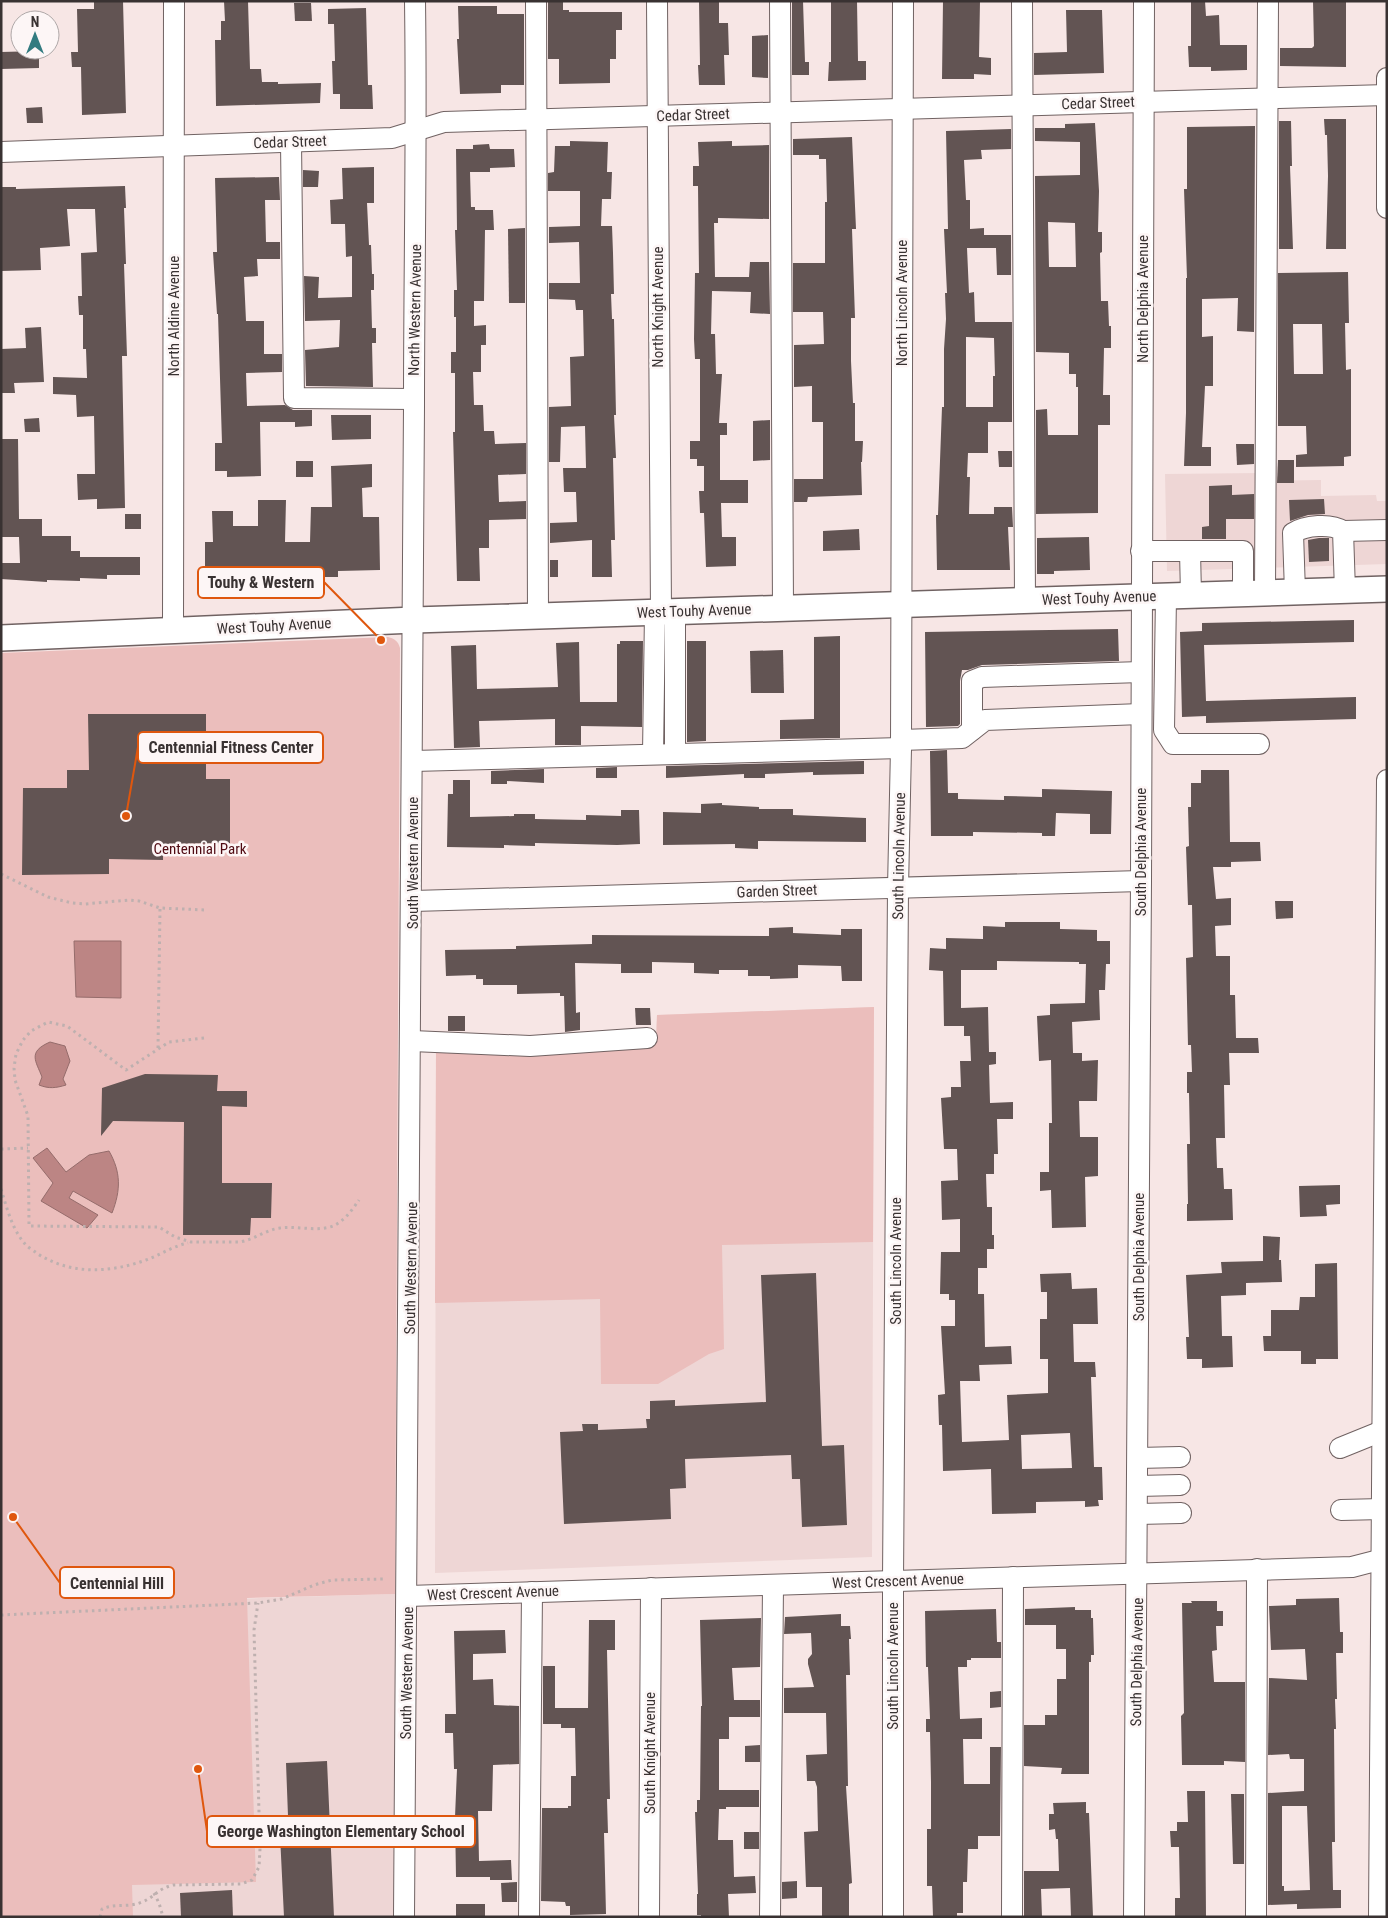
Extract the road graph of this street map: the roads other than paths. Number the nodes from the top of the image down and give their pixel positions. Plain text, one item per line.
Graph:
1 (174, 1) edge
2 (415, 1) edge
3 (536, 1) edge
4 (657, 1) edge
5 (780, 1) edge
6 (903, 1) edge
7 (1022, 1) edge
8 (1144, 1) edge
9 (1268, 1) edge
10 (1387, 78) edge
11 (1387, 95) edge
12 (1267, 98) junction
13 (1144, 102) junction
14 (1022, 105) junction
15 (902, 109) junction
16 (780, 112) junction
17 (657, 116) junction
18 (536, 119) junction
19 (417, 131) junction
20 (291, 142) junction
21 (174, 147) junction
22 (1, 152) edge
23 (1387, 208) edge
24 (414, 399) junction
25 (1387, 530) edge
26 (1343, 531) junction
27 (1141, 551) junction
28 (1190, 551) junction
29 (1387, 589) edge
30 (1345, 591) junction
31 (1295, 592) junction
32 (1254, 593) junction
33 (1191, 595) junction
34 (1166, 596) junction
35 (1141, 597) junction
36 (1025, 600) junction
37 (901, 604) junction
38 (783, 608) junction
39 (664, 612) junction
40 (538, 616) junction
41 (414, 620) junction
42 (173, 630) junction
43 (1, 638) edge
44 (1141, 672) junction
45 (1141, 714) junction
46 (972, 730) junction
47 (901, 744) junction
48 (1174, 744) junction
49 (1259, 744) dead end
50 (1141, 746) junction
51 (653, 754) junction
52 (675, 754) junction
53 (413, 761) junction
54 (1387, 780) edge
55 (1386, 870) edge
56 (1141, 882) junction
57 (898, 888) junction
58 (413, 901) junction
59 (1386, 1012) edge
60 (647, 1038) dead end
61 (412, 1041) junction
62 (1386, 1142) edge
63 (1385, 1284) edge
64 (1384, 1425) edge
65 (1340, 1448) dead end
66 (1180, 1457) dead end
67 (1138, 1458) junction
68 (1180, 1485) dead end
69 (1138, 1486) junction
70 (1382, 1509) junction
71 (1341, 1510) dead end
72 (1181, 1513) dead end
73 (1138, 1514) junction
74 (1384, 1559) edge
75 (1257, 1570) junction
76 (1138, 1573) junction
77 (1013, 1577) junction
78 (893, 1581) junction
79 (774, 1584) junction
80 (651, 1588) junction
81 (532, 1592) junction
82 (408, 1596) junction
83 (404, 1917) edge
84 (529, 1917) edge
85 (650, 1917) edge
86 (770, 1917) edge
87 (893, 1917) edge
88 (1012, 1917) edge
89 (1134, 1917) edge
90 (1256, 1917) edge
91 (1379, 1917) edge

1 - 21 street, North Aldine Avenue
2 - 19 street, North Western Avenue
3 - 18 street
4 - 17 street, North Knight Avenue
5 - 16 street
6 - 15 street, North Lincoln Avenue
7 - 14 street
8 - 13 street, North Delphia Avenue
9 - 12 street
10 - 11 street
11 - 12 street, Cedar Street
11 - 23 street
12 - 13 street, Cedar Street
12 - 32 street
13 - 14 street, Cedar Street
13 - 27 street, North Delphia Avenue
14 - 15 street, Cedar Street
14 - 36 street
15 - 16 street, Cedar Street
15 - 37 street, North Lincoln Avenue
16 - 17 street, Cedar Street
16 - 38 street
17 - 18 street, Cedar Street
17 - 39 street, North Knight Avenue
18 - 19 street, Cedar Street
18 - 40 street
19 - 20 street, Cedar Street
19 - 24 street, North Western Avenue
20 - 21 street, Cedar Street
20 - 24 street
21 - 22 street, Cedar Street
21 - 42 street, North Aldine Avenue
24 - 41 street, North Western Avenue
25 - 26 street
26 - 30 street
26 - 31 street
27 - 28 street
27 - 35 street, North Delphia Avenue
28 - 32 street
28 - 33 street
29 - 30 main road, West Touhy Avenue
30 - 31 main road, West Touhy Avenue
31 - 32 main road, West Touhy Avenue
32 - 33 main road, West Touhy Avenue
33 - 34 main road, West Touhy Avenue
34 - 35 main road, West Touhy Avenue
34 - 48 street
35 - 36 main road, West Touhy Avenue
35 - 44 street, South Delphia Avenue
36 - 37 main road, West Touhy Avenue
37 - 38 main road, West Touhy Avenue
37 - 47 street, South Lincoln Avenue
38 - 39 main road, West Touhy Avenue
39 - 40 main road, West Touhy Avenue
39 - 51 street
39 - 52 street
40 - 41 main road, West Touhy Avenue
41 - 42 main road, West Touhy Avenue
41 - 53 street, South Western Avenue
42 - 43 main road, West Touhy Avenue
44 - 45 street, South Delphia Avenue
44 - 46 street
45 - 46 street
45 - 50 street, South Delphia Avenue
46 - 47 street
47 - 52 street
47 - 57 street, South Lincoln Avenue
48 - 49 street
48 - 50 street
50 - 56 street, South Delphia Avenue
51 - 52 street
51 - 53 street
53 - 58 street, South Western Avenue
54 - 55 street
55 - 59 street
56 - 57 street, Garden Street
56 - 67 street, South Delphia Avenue
57 - 58 street, Garden Street
57 - 78 street, South Lincoln Avenue
58 - 61 street, South Western Avenue
59 - 62 street
60 - 61 street
61 - 82 street, South Western Avenue
62 - 63 street
63 - 64 street
64 - 65 street
64 - 70 street
66 - 67 street
67 - 69 street, South Delphia Avenue
68 - 69 street
69 - 73 street, South Delphia Avenue
70 - 71 street
70 - 74 street
72 - 73 street
73 - 76 street, South Delphia Avenue
74 - 75 street, West Crescent Avenue
74 - 91 street
75 - 76 street, West Crescent Avenue
75 - 90 street
76 - 77 street, West Crescent Avenue
76 - 89 street, South Delphia Avenue
77 - 78 street, West Crescent Avenue
77 - 88 street
78 - 79 street, West Crescent Avenue
78 - 87 street, South Lincoln Avenue
79 - 80 street, West Crescent Avenue
79 - 86 street
80 - 81 street, West Crescent Avenue
80 - 85 street, South Knight Avenue
81 - 82 street, West Crescent Avenue
81 - 84 street
82 - 83 street, South Western Avenue

